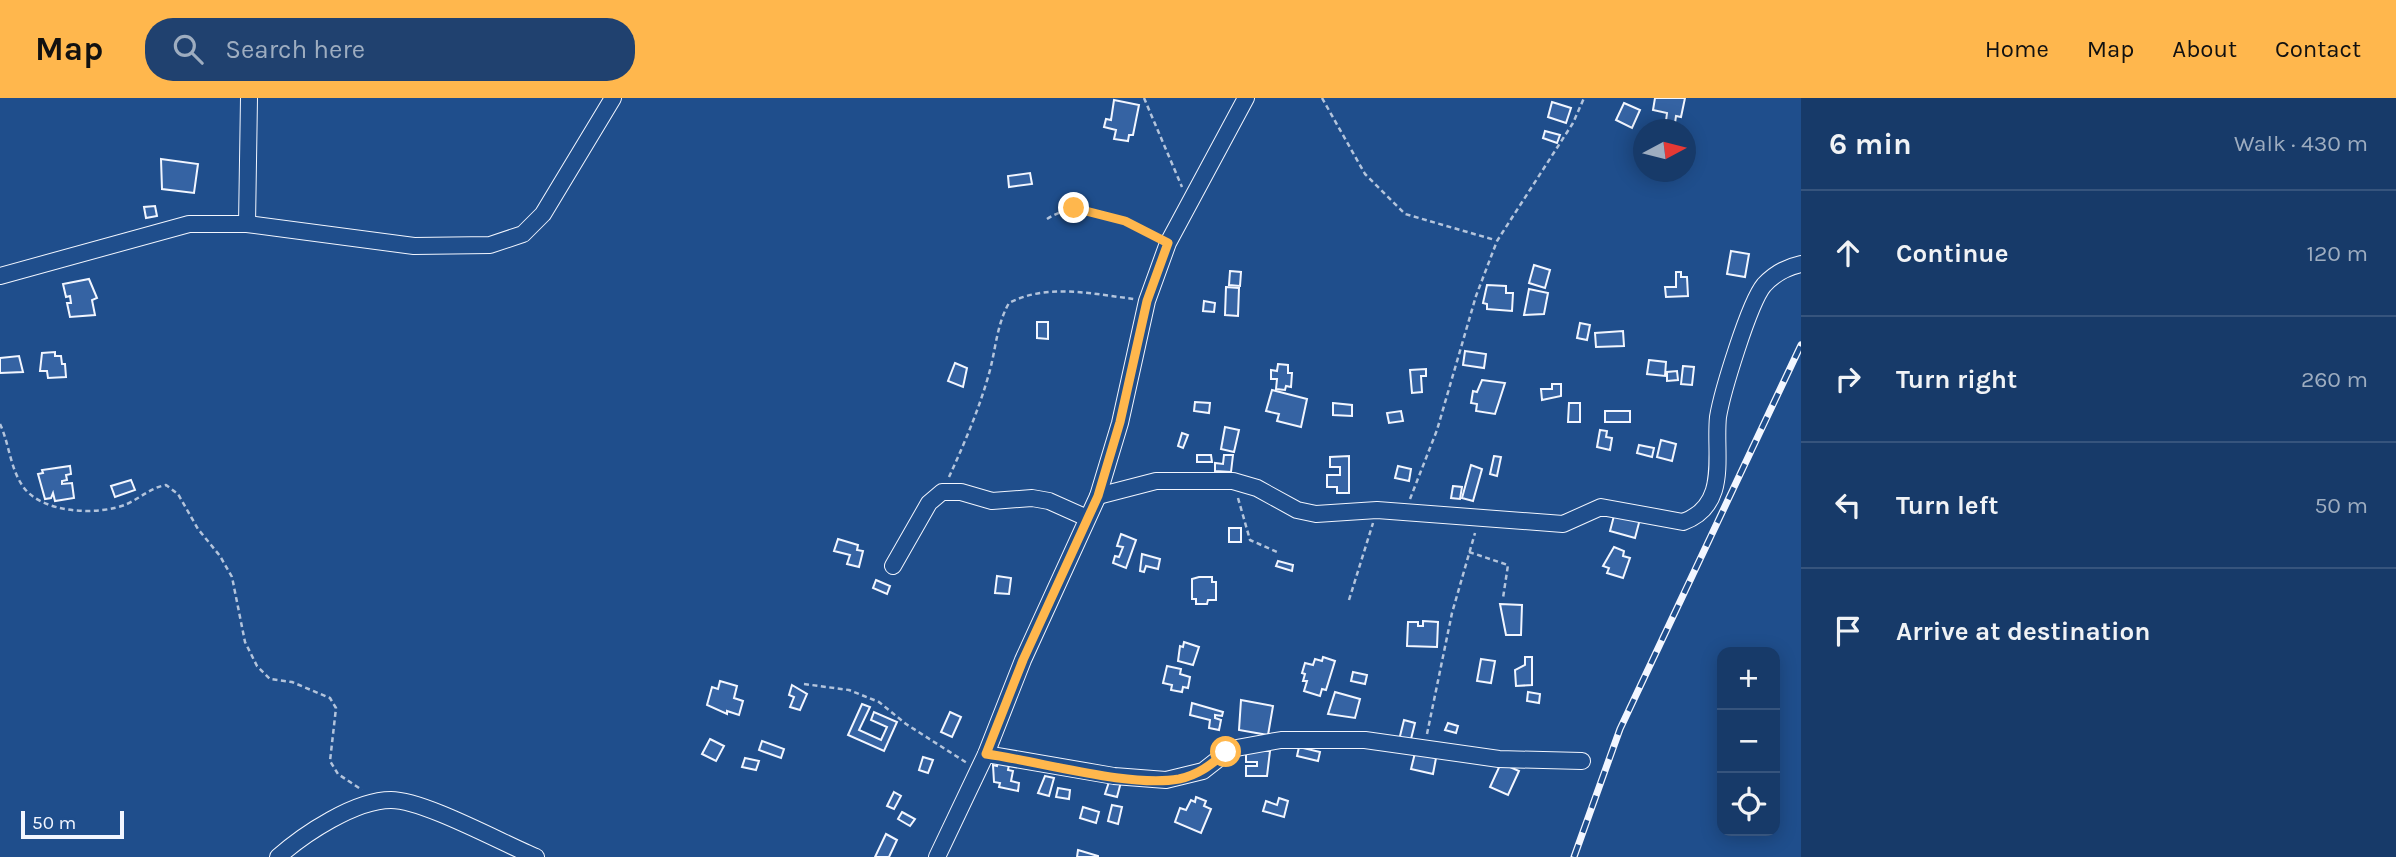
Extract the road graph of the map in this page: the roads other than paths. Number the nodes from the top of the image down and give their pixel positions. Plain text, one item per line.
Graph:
1 (249, 98) edge
2 (613, 98) edge
3 (1246, 98) edge
4 (247, 224) junction
5 (1801, 264) edge
6 (0, 276) edge
7 (1098, 496) junction
8 (1087, 518) junction
9 (893, 566) dead end
10 (986, 754) junction
11 (1582, 761) dead end
12 (278, 857) edge
13 (536, 857) edge
14 (937, 857) edge

1 - 4 street
2 - 4 street
3 - 7 street
4 - 6 street
5 - 7 street
7 - 8 street
8 - 9 street
8 - 10 street
10 - 11 street
10 - 14 street
12 - 13 street

